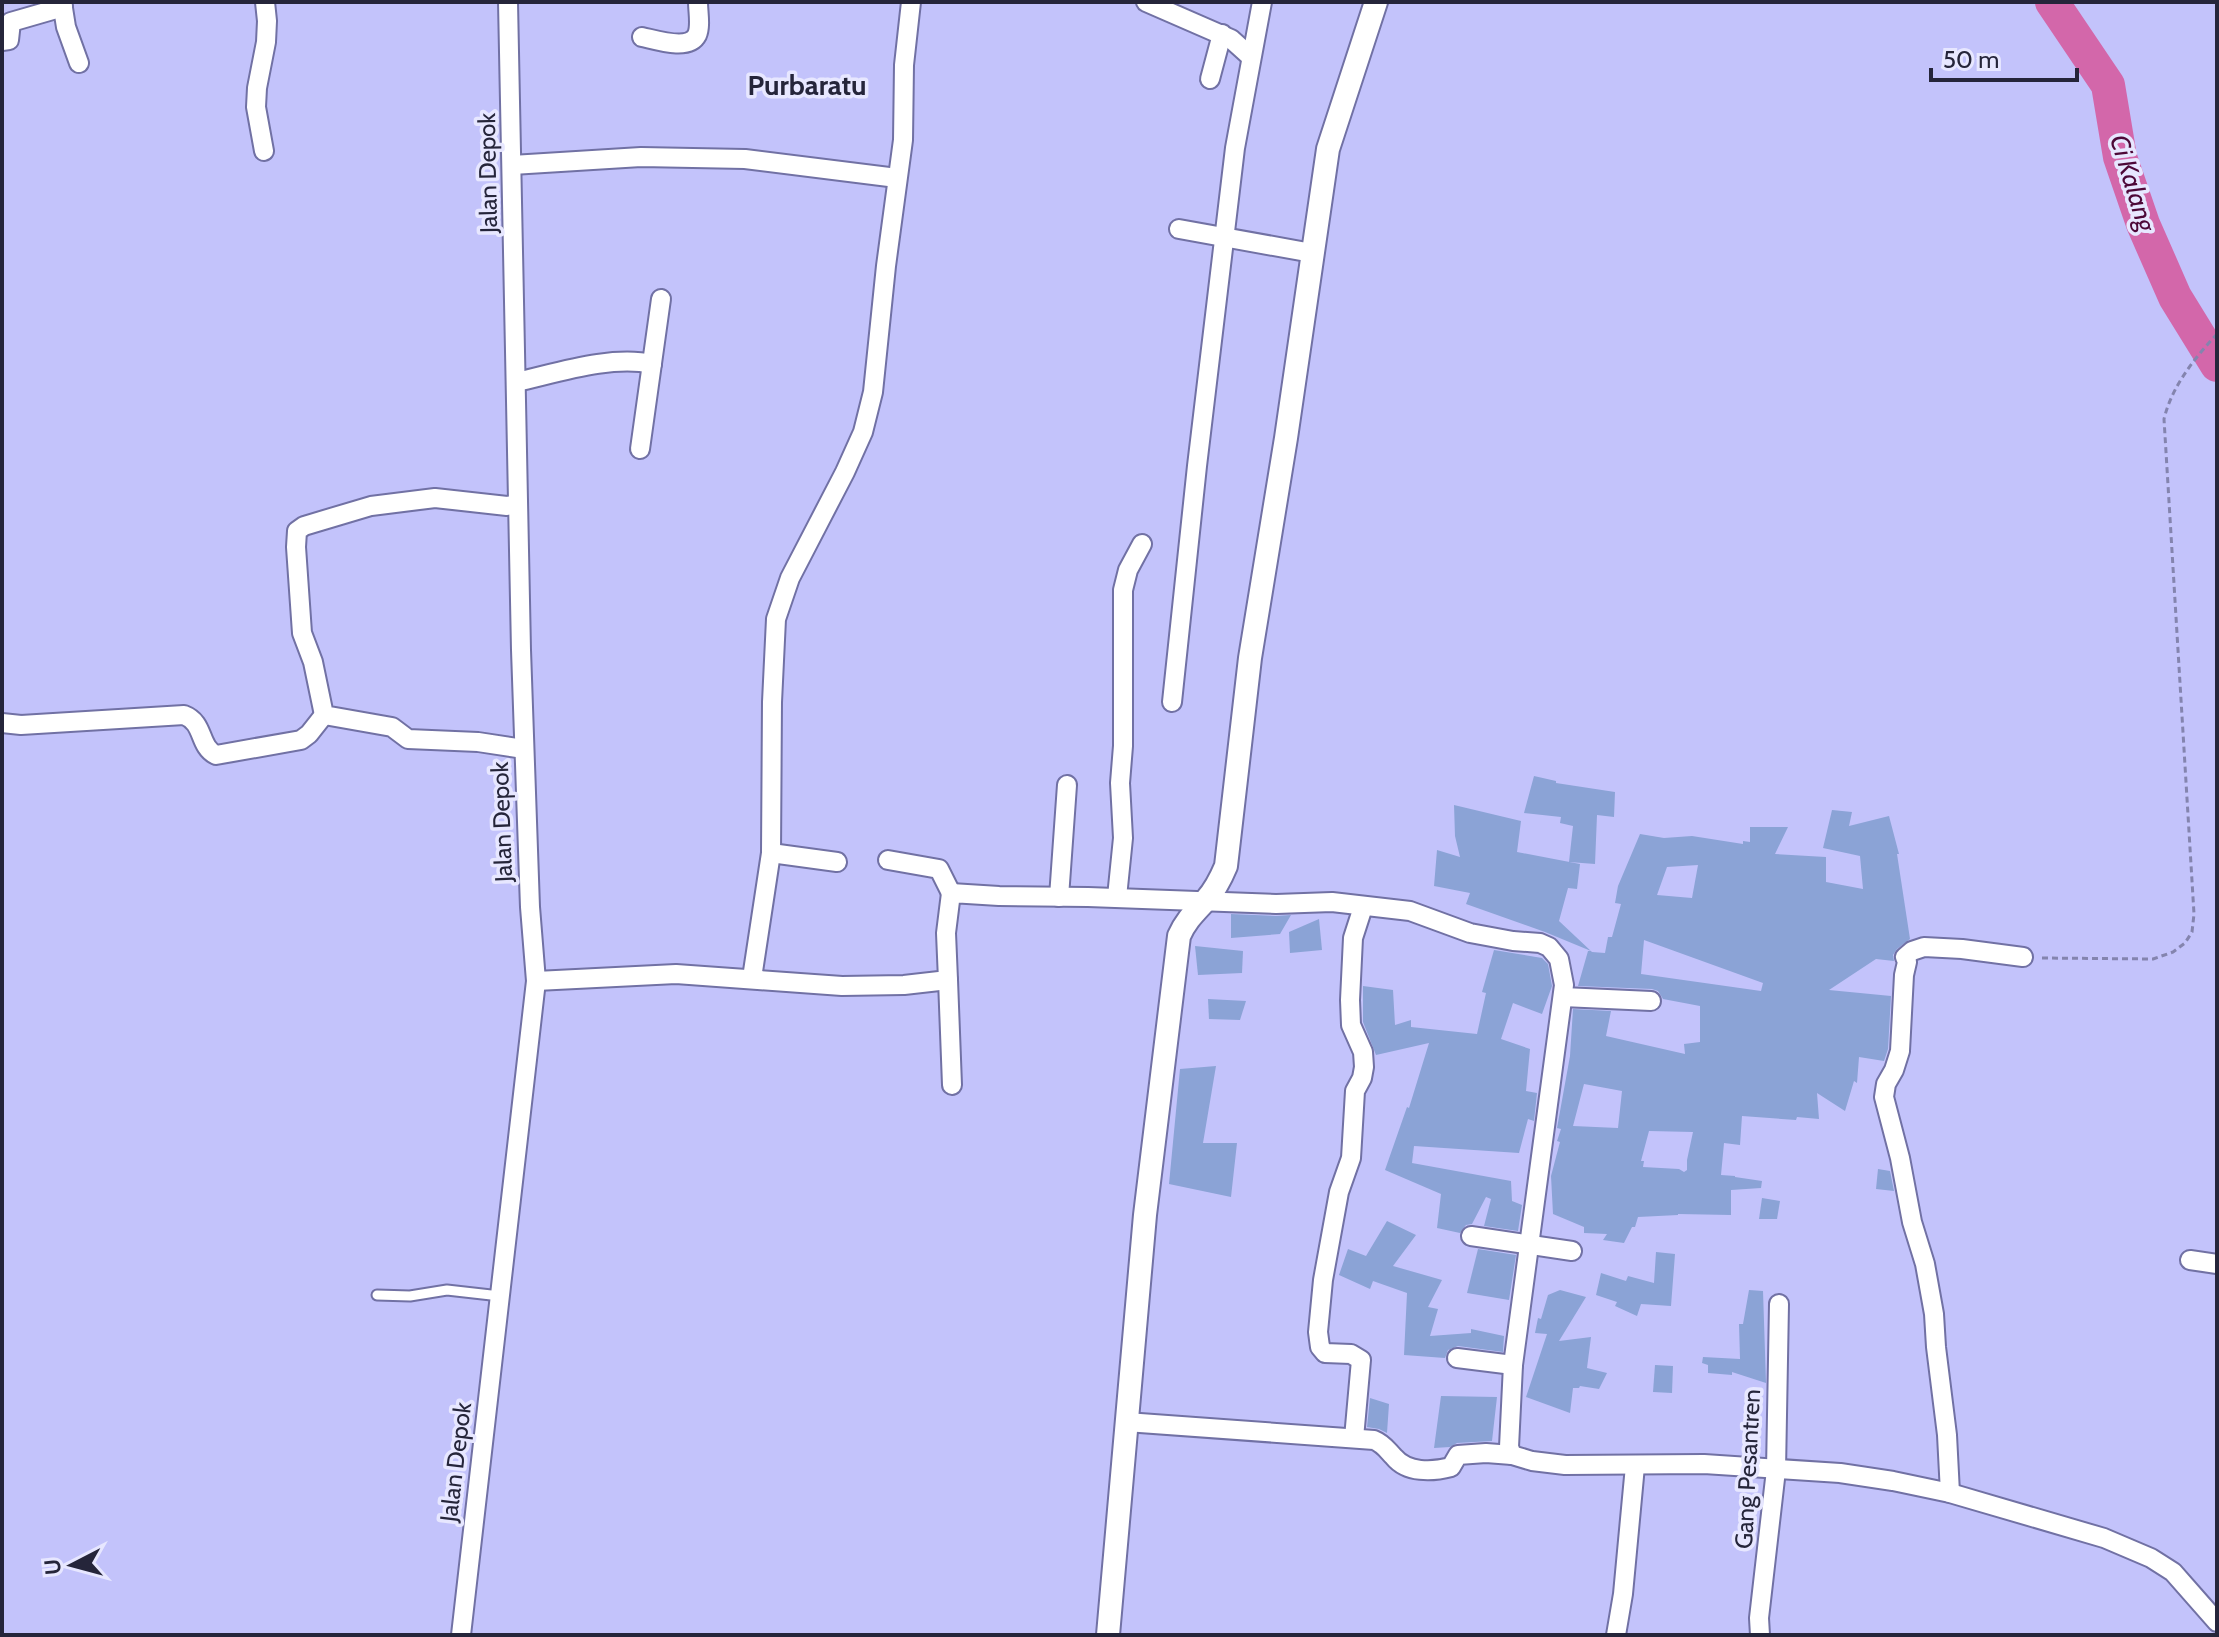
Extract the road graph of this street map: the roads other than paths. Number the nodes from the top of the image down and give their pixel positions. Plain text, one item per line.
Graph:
1 (265, 2) edge
2 (508, 2) edge
3 (698, 2) edge
4 (911, 2) edge
5 (1146, 2) edge
6 (1262, 2) edge
7 (1376, 2) edge
8 (62, 5) edge
9 (642, 37) dead end
10 (2, 41) edge
11 (1220, 42) junction
12 (1251, 57) junction
13 (79, 63) dead end
14 (1210, 79) dead end
15 (264, 151) dead end
16 (512, 165) junction
17 (897, 178) junction
18 (1179, 229) dead end
19 (1219, 236) junction
20 (1312, 253) junction
21 (661, 299) dead end
22 (652, 364) junction
23 (516, 382) junction
24 (640, 449) dead end
25 (518, 504) junction
26 (1142, 544) dead end
27 (1172, 702) dead end
28 (324, 715) junction
29 (2, 723) edge
30 (524, 749) junction
31 (1067, 785) dead end
32 (771, 853) junction
33 (888, 860) dead end
34 (837, 862) dead end
35 (951, 893) junction
36 (1059, 897) junction
37 (1117, 897) junction
38 (1206, 900) junction
39 (1363, 907) junction
40 (2023, 957) road end
41 (752, 978) junction
42 (948, 980) junction
43 (536, 981) junction
44 (1563, 997) junction
45 (1651, 1001) dead end
46 (952, 1085) dead end
47 (1471, 1236) dead end
48 (1528, 1244) junction
49 (1572, 1251) dead end
50 (2190, 1260) dead end
51 (2217, 1264) edge
52 (377, 1295) dead end
53 (500, 1296) junction
54 (1779, 1304) dead end
55 (1457, 1358) dead end
56 (1513, 1365) junction
57 (1126, 1422) junction
58 (1354, 1438) junction
59 (1512, 1455) junction
60 (1635, 1466) junction
61 (1776, 1470) junction
62 (1950, 1493) junction
63 (2217, 1622) edge
64 (461, 1635) edge
65 (1108, 1635) edge
66 (1616, 1635) edge
67 (1760, 1635) edge

1 - 15 street
2 - 16 street, Jalan Depok
3 - 9 street
4 - 17 street
5 - 11 street
6 - 12 street
7 - 20 street
8 - 10 street
8 - 13 street
11 - 12 street
11 - 14 street
12 - 19 street
16 - 17 street
16 - 23 street, Jalan Depok
17 - 32 street
18 - 19 street
19 - 20 street
19 - 27 street
20 - 38 street
21 - 22 street
22 - 23 street
22 - 24 street
23 - 25 street, Jalan Depok
25 - 28 street
25 - 30 street, Jalan Depok
26 - 37 street
28 - 29 street
28 - 30 street
30 - 43 street, Jalan Depok
31 - 36 street
32 - 34 street
32 - 41 street
33 - 35 street
35 - 36 street
35 - 42 street
36 - 37 street
37 - 38 street
38 - 39 street
38 - 57 street
39 - 44 street
39 - 58 street
40 - 62 street
41 - 42 street
41 - 43 street
42 - 46 street
43 - 53 street, Jalan Depok
44 - 45 street
44 - 48 street
47 - 48 street
48 - 49 street
48 - 56 street
50 - 51 street
52 - 53 lane
53 - 64 street, Jalan Depok
54 - 61 street, Gang Pesantren
55 - 56 street
56 - 59 street
57 - 58 street
57 - 65 street
58 - 59 street
59 - 60 street
60 - 61 street
60 - 66 street
61 - 62 street
61 - 67 street, Gang Pesantren
62 - 63 street

